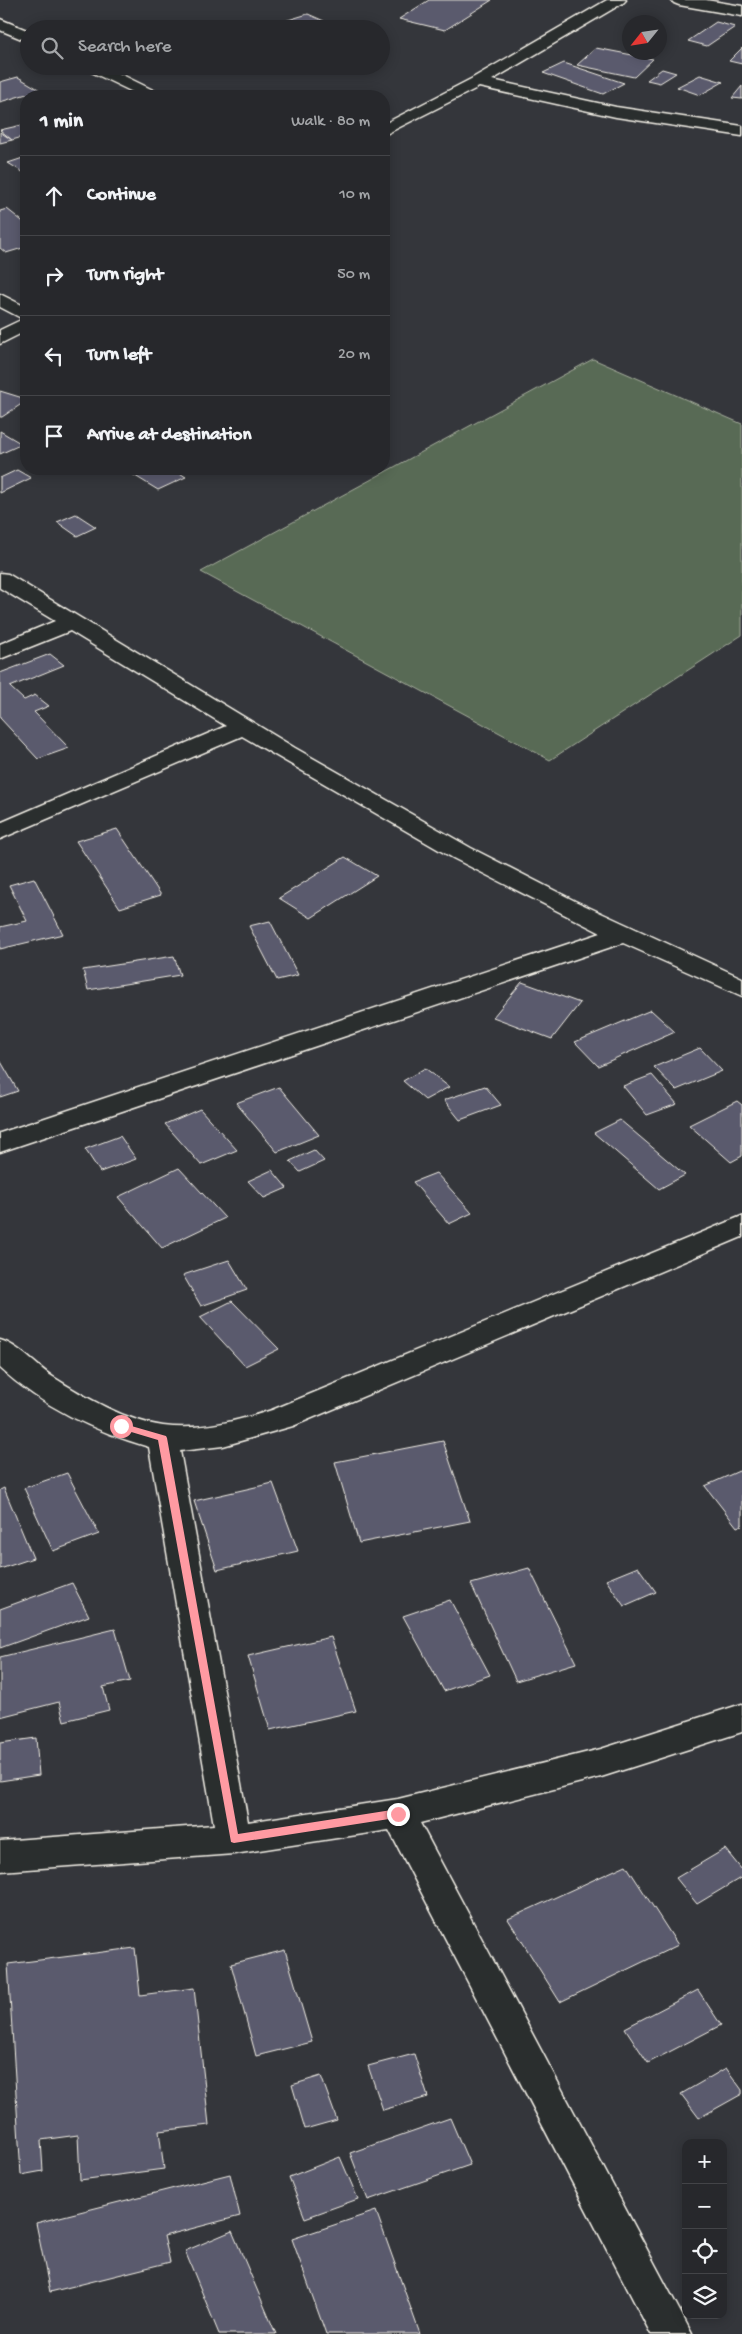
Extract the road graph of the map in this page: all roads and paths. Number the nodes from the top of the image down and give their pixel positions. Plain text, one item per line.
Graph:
1 (618, 0) edge
2 (679, 0) edge
3 (700, 2) edge
4 (742, 12) edge
5 (0, 24) edge
6 (20, 33) edge
7 (110, 75) edge
8 (477, 82) junction
9 (141, 90) edge
10 (390, 127) edge
11 (742, 132) edge
12 (0, 300) edge
13 (20, 311) edge
14 (20, 327) edge
15 (0, 338) edge
16 (0, 579) edge
17 (72, 622) junction
18 (0, 652) edge
19 (245, 726) junction
20 (0, 832) edge
21 (624, 934) junction
22 (742, 988) edge
23 (0, 1143) edge
24 (742, 1226) edge
25 (0, 1351) edge
26 (162, 1438) junction
27 (742, 1718) edge
28 (398, 1814) junction
29 (234, 1839) junction
30 (0, 1856) edge
31 (672, 2334) edge

1 - 8 street
2 - 3 street
3 - 4 street
5 - 6 street
7 - 9 street
8 - 10 street
8 - 11 street
12 - 13 street
14 - 15 street
16 - 17 street
17 - 18 street
17 - 19 street
19 - 20 street
19 - 21 street
21 - 22 street
21 - 23 street
24 - 26 street
25 - 26 street
26 - 29 street
27 - 28 street
28 - 29 street
28 - 31 street
29 - 30 street

